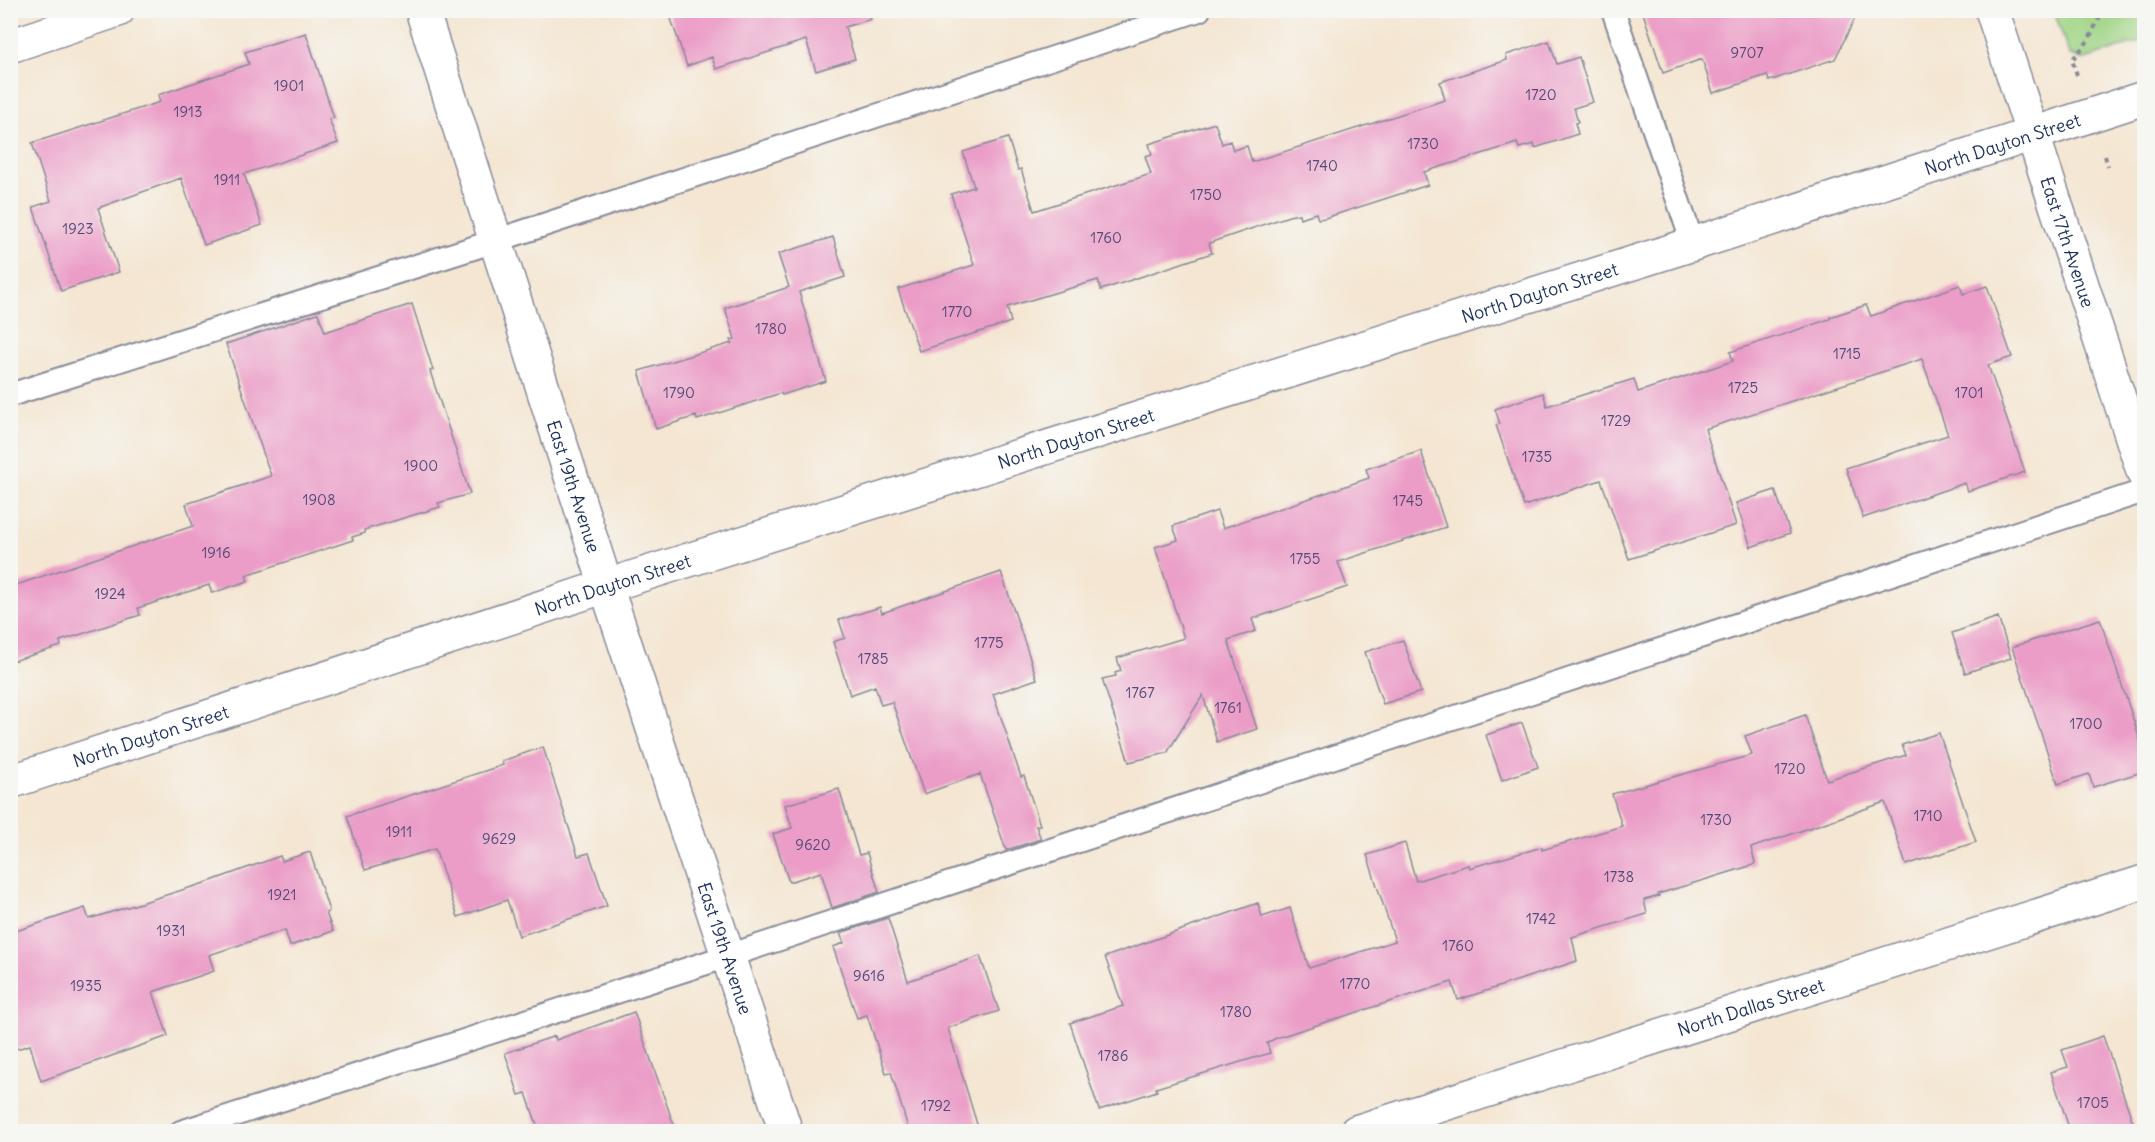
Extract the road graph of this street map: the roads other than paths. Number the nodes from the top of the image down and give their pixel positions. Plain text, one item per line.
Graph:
1 (118, 10) edge
2 (422, 10) edge
3 (1199, 10) edge
4 (1613, 10) edge
5 (1992, 10) edge
6 (10, 46) edge
7 (2145, 98) edge
8 (2033, 135) junction
9 (495, 241) junction
10 (1693, 244) junction
11 (10, 394) edge
12 (2145, 474) edge
13 (2145, 491) edge
14 (606, 586) junction
15 (10, 782) edge
16 (2145, 882) edge
17 (728, 956) junction
18 (182, 1131) edge
19 (786, 1131) edge
20 (1356, 1131) edge

1 - 6 street
2 - 9 street, East 19th Avenue
3 - 9 lane
4 - 10 lane
5 - 8 street, East 17th Avenue
7 - 8 street, North Dayton Street
8 - 10 street, North Dayton Street
8 - 12 street, East 17th Avenue
9 - 11 lane
9 - 14 street, East 19th Avenue
10 - 14 street, North Dayton Street
13 - 17 lane
14 - 15 street, North Dayton Street
14 - 17 street, East 19th Avenue
16 - 20 street, North Dallas Street
17 - 18 lane
17 - 19 street, East 19th Avenue

